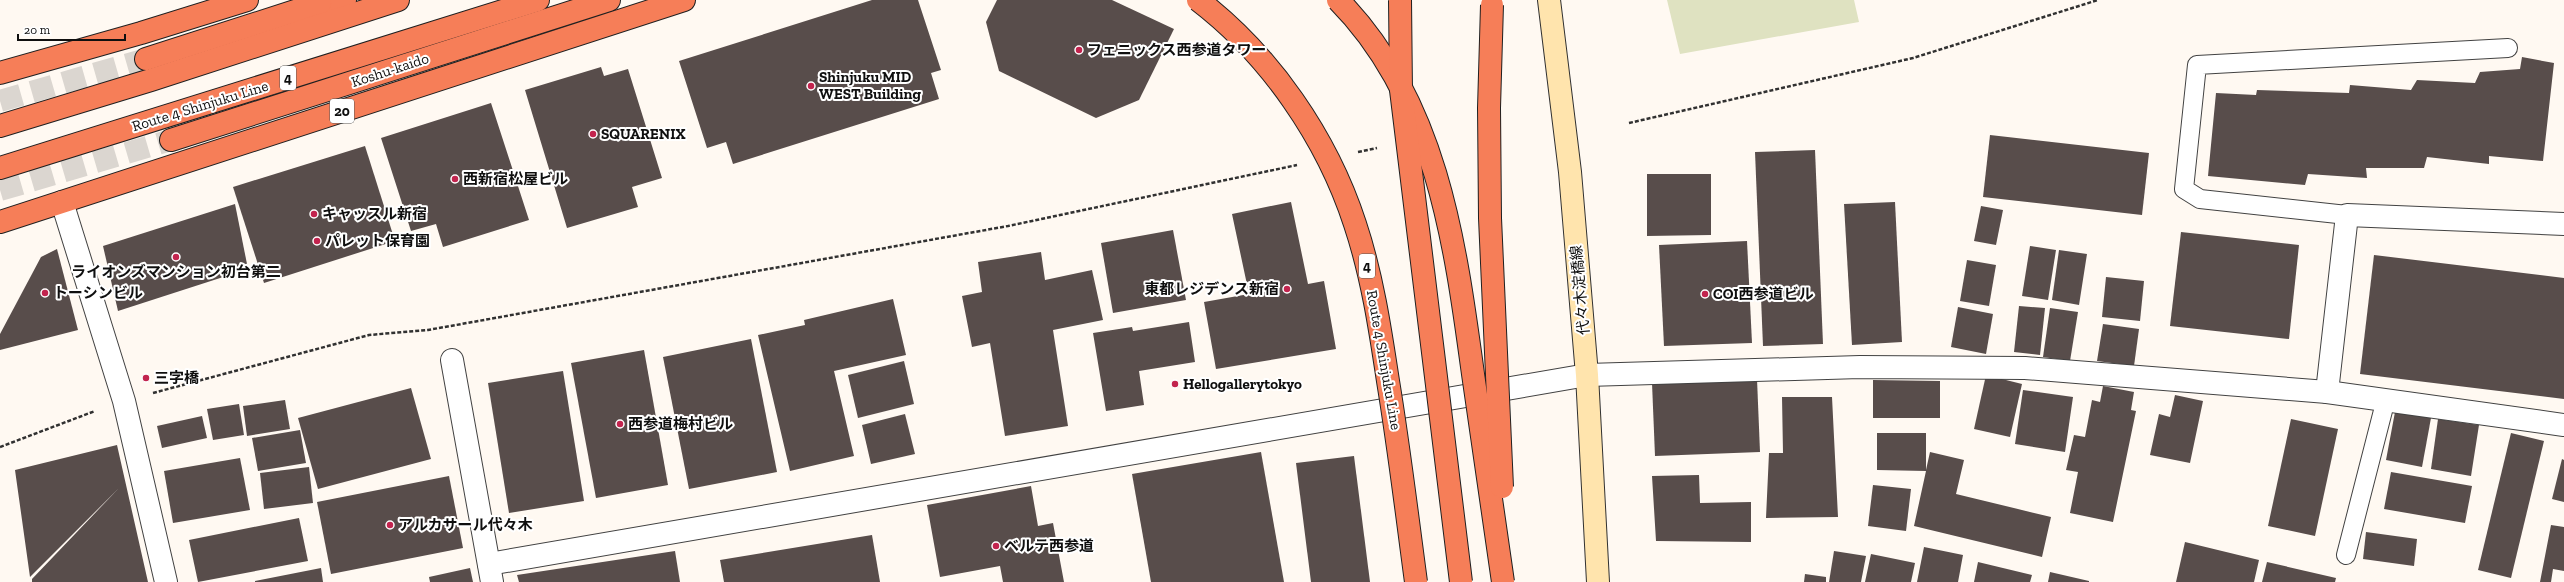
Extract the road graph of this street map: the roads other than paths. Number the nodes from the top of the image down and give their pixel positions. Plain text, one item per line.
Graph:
1 (247, 0) edge
2 (329, 0) edge
3 (345, 0) edge
4 (398, 0) edge
5 (538, 0) edge
6 (608, 0) edge
7 (684, 0) edge
8 (1198, 0) edge
9 (1338, 0) edge
10 (1400, 0) edge
11 (1492, 0) edge
12 (1549, 0) edge
13 (2508, 48) dead end
14 (146, 59) tunnel mouth
15 (0, 73) edge
16 (151, 80) junction
17 (0, 126) edge
18 (172, 140) tunnel mouth
19 (0, 168) edge
20 (62, 202) junction
21 (2347, 215) junction
22 (0, 222) edge
23 (2564, 224) edge
24 (452, 360) dead end
25 (1587, 375) junction
26 (2327, 392) junction
27 (2386, 399) junction
28 (2564, 425) edge
29 (2346, 555) dead end
30 (490, 573) edge
31 (166, 582) edge
32 (1416, 582) edge
33 (1461, 582) edge
34 (1503, 582) edge
35 (1507, 582) edge
36 (1598, 582) edge

1 - 15 highway
2 - 14 highway
3 - 16 highway
4 - 16 highway
5 - 19 highway, Route 4 Shinjuku Line / 4
6 - 18 highway, Koshu-kaido / 20
7 - 20 highway, 20
8 - 32 highway, Route 4 Shinjuku Line / 4, bridge
9 - 34 highway, bridge
10 - 33 highway, bridge
11 - 35 highway, bridge
12 - 25 street, 代々木淀橋線
13 - 21 lane
16 - 17 highway
20 - 22 highway, 20
20 - 31 street
21 - 23 street
21 - 26 street
24 - 30 street
25 - 26 street
25 - 30 street
25 - 36 street, 代々木淀橋線
26 - 27 street
27 - 28 street
27 - 29 lane

